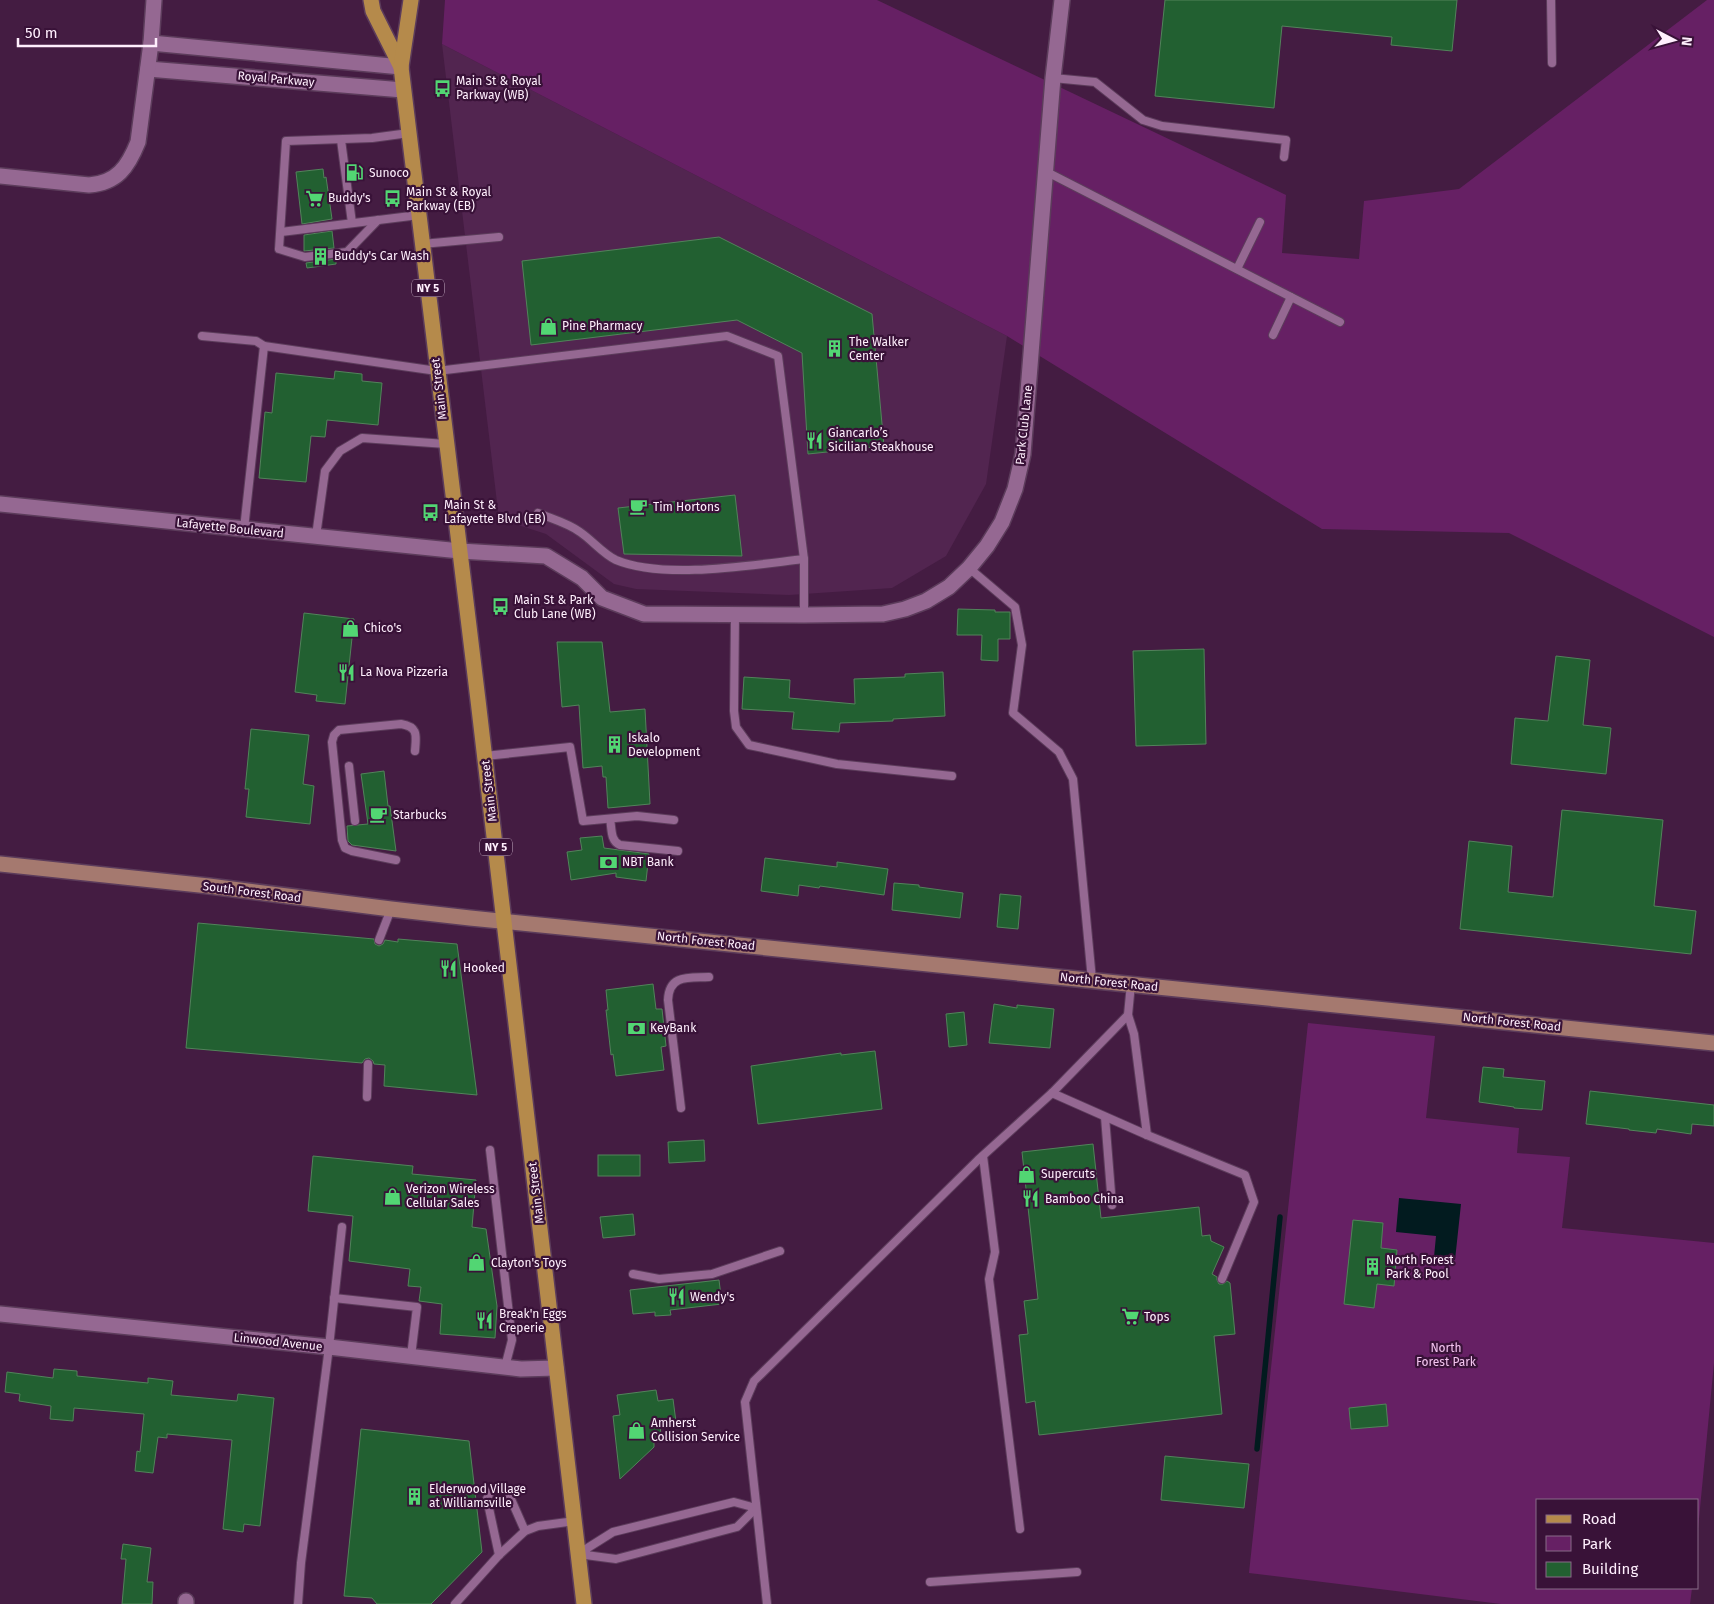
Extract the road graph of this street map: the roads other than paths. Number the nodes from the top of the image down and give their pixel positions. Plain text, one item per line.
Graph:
1 (154, 0) edge
2 (371, 0) edge
3 (411, 0) edge
4 (1062, 0) edge
5 (1551, 0) edge
6 (151, 43) junction
7 (1552, 63) dead end
8 (401, 67) junction
9 (148, 69) junction
10 (1053, 78) junction
11 (403, 90) junction
12 (409, 133) junction
13 (341, 140) junction
14 (1284, 157) dead end
15 (1045, 171) junction
16 (0, 176) edge
17 (419, 215) junction
18 (378, 220) junction
19 (1260, 222) dead end
20 (352, 223) junction
21 (281, 232) junction
22 (499, 237) dead end
23 (422, 244) junction
24 (1237, 269) junction
25 (1291, 297) junction
26 (1340, 322) dead end
27 (1273, 335) dead end
28 (202, 336) dead end
29 (264, 346) junction
30 (437, 371) junction
31 (446, 444) junction
32 (0, 504) edge
33 (538, 514) dead end
34 (244, 529) junction
35 (316, 536) junction
36 (460, 550) junction
37 (804, 560) junction
38 (969, 568) junction
39 (735, 615) junction
40 (804, 616) junction
41 (415, 751) dead end
42 (485, 756) junction
43 (350, 766) dead end
44 (952, 776) dead end
45 (610, 819) junction
46 (674, 820) dead end
47 (355, 821) dead end
48 (678, 851) dead end
49 (396, 860) dead end
50 (0, 864) edge
51 (391, 909) junction
52 (504, 921) junction
53 (379, 940) dead end
54 (709, 977) dead end
55 (1092, 980) junction
56 (1131, 984) junction
57 (1128, 1015) junction
58 (1714, 1043) edge
59 (368, 1064) dead end
60 (1052, 1093) junction
61 (367, 1097) dead end
62 (681, 1108) dead end
63 (1105, 1117) junction
64 (1148, 1135) junction
65 (490, 1150) dead end
66 (983, 1156) junction
67 (1112, 1205) dead end
68 (342, 1227) dead end
69 (780, 1251) dead end
70 (632, 1274) dead end
71 (1222, 1279) dead end
72 (334, 1298) junction
73 (0, 1314) edge
74 (329, 1347) junction
75 (411, 1356) junction
76 (505, 1367) junction
77 (556, 1368) junction
78 (756, 1508) junction
79 (575, 1521) junction
80 (1020, 1529) dead end
81 (526, 1531) junction
82 (578, 1554) junction
83 (499, 1555) junction
84 (1077, 1572) dead end
85 (930, 1582) dead end
86 (298, 1604) edge
87 (455, 1604) edge
88 (584, 1604) edge
89 (767, 1604) edge

1 - 6 street
2 - 8 main road, Main Street / NY 5
3 - 8 main road, Main Street / NY 5
4 - 10 street, Park Club Lane
5 - 7 lane
6 - 8 street, Royal Parkway
6 - 9 street
8 - 11 main road, Main Street / NY 5
9 - 11 street, Royal Parkway
9 - 16 street
10 - 14 lane
10 - 15 street, Park Club Lane
11 - 12 main road, Main Street / NY 5
12 - 13 lane
12 - 17 main road, Main Street / NY 5
13 - 20 lane
13 - 21 lane
15 - 24 lane
15 - 38 street, Park Club Lane
17 - 18 lane
17 - 23 main road, Main Street / NY 5
18 - 20 lane
18 - 21 lane
19 - 24 lane
20 - 21 lane
22 - 23 lane
23 - 30 main road, Main Street / NY 5
24 - 25 lane
25 - 26 lane
25 - 27 lane
28 - 29 lane
29 - 30 lane
29 - 34 lane
30 - 31 main road, Main Street / NY 5
30 - 37 lane
31 - 35 lane
31 - 36 main road, Main Street / NY 5
32 - 34 street, Lafayette Boulevard
33 - 37 lane
34 - 35 street, Lafayette Boulevard
35 - 36 street, Lafayette Boulevard
36 - 39 street, Park Club Lane
36 - 42 main road, Main Street / NY 5
37 - 40 lane
38 - 40 street, Park Club Lane
38 - 55 lane
39 - 40 street, Park Club Lane
39 - 44 lane
41 - 49 lane
42 - 45 lane
42 - 52 main road, Main Street / NY 5
43 - 47 lane
45 - 46 lane
45 - 48 lane
50 - 51 street, South Forest Road
51 - 52 street, South Forest Road
51 - 53 lane
52 - 55 street, North Forest Road
52 - 77 main road, Main Street / NY 5
54 - 62 lane
55 - 56 street, North Forest Road
56 - 57 lane
56 - 58 street, North Forest Road
57 - 60 lane
57 - 64 lane
59 - 61 lane
60 - 63 lane
60 - 66 lane
63 - 64 lane
63 - 67 lane
64 - 71 lane
65 - 76 lane
66 - 78 lane
66 - 80 lane
68 - 72 lane
69 - 70 lane
72 - 74 lane
72 - 75 lane
73 - 74 street, Linwood Avenue
74 - 75 street, Linwood Avenue
74 - 86 lane
75 - 76 street, Linwood Avenue
76 - 77 street, Linwood Avenue
77 - 79 main road, Main Street / NY 5
78 - 82 lane
78 - 82 lane
78 - 89 lane
79 - 81 lane
79 - 82 main road, Main Street / NY 5
81 - 83 lane
81 - 83 lane
82 - 88 main road, Main Street / NY 5
83 - 87 lane
84 - 85 lane

